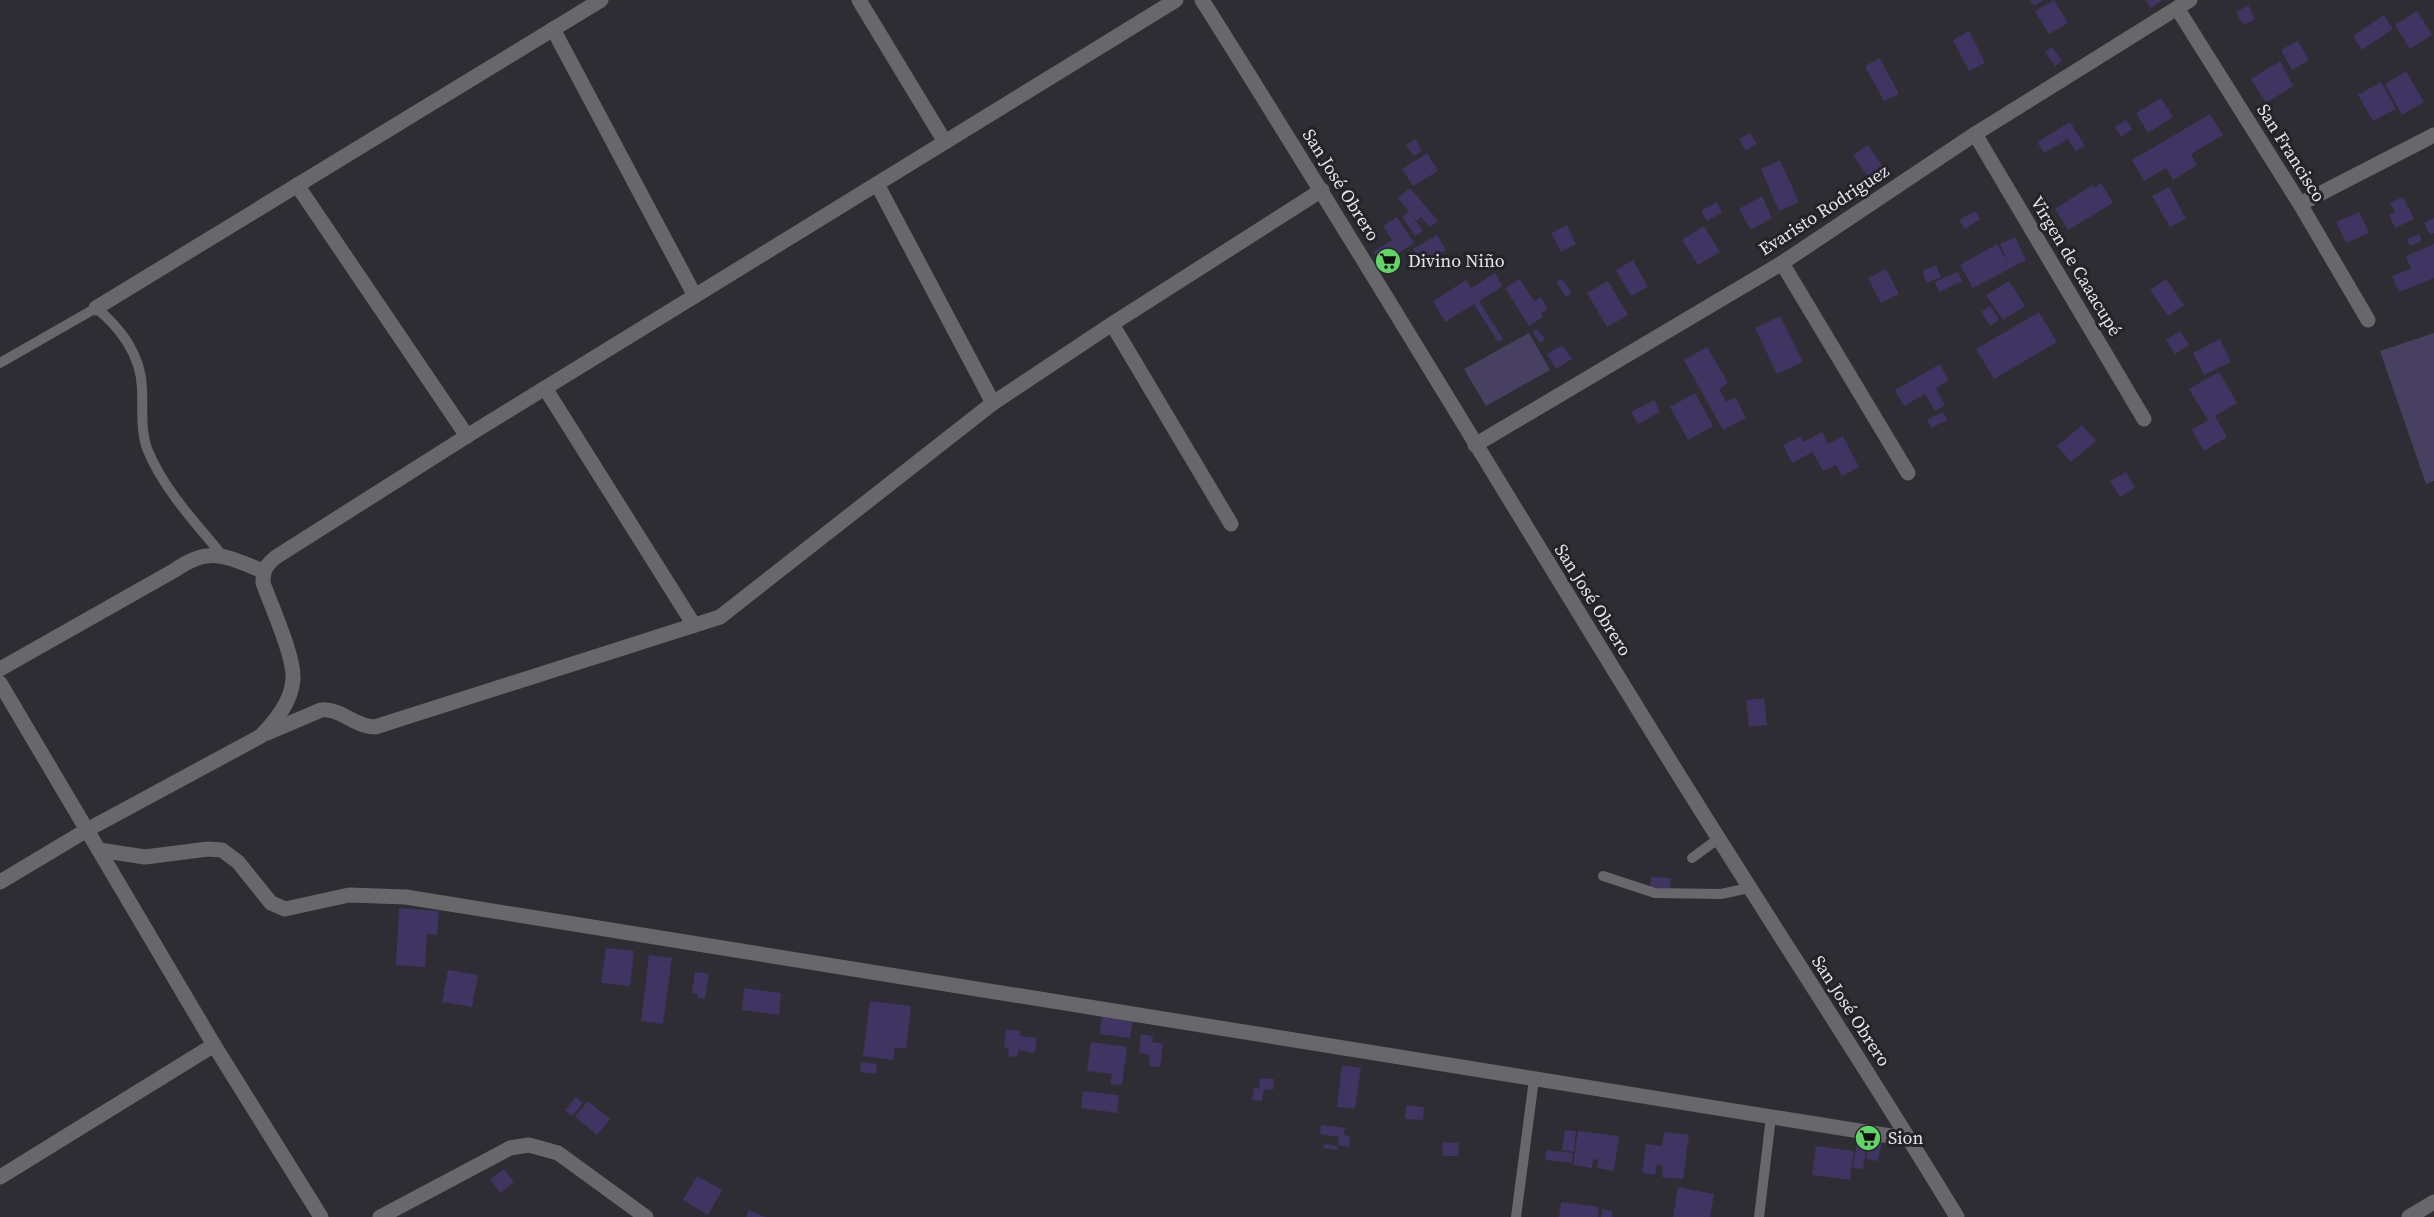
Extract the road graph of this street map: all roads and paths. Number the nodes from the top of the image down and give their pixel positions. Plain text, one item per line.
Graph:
1 (602, 0) edge
2 (859, 0) edge
3 (1176, 0) edge
4 (1202, 0) edge
5 (2184, 4) edge
6 (553, 29) junction
7 (1975, 134) junction
8 (2434, 135) edge
9 (945, 142) junction
10 (878, 184) junction
11 (297, 185) junction
12 (1322, 190) junction
13 (2300, 204) junction
14 (1782, 263) junction
15 (695, 296) junction
16 (96, 308) junction
17 (2368, 320) dead end
18 (1112, 324) junction
19 (0, 363) edge
20 (545, 388) junction
21 (993, 403) junction
22 (2144, 419) dead end
23 (467, 436) junction
24 (1475, 445) junction
25 (1908, 473) dead end
26 (1230, 524) dead end
27 (222, 555) junction
28 (263, 571) junction
29 (694, 625) junction
30 (0, 669) edge
31 (0, 683) edge
32 (261, 736) junction
33 (87, 830) junction
34 (1718, 839) junction
35 (99, 850) junction
36 (1692, 858) dead end
37 (1603, 876) dead end
38 (0, 882) edge
39 (1749, 888) junction
40 (214, 1045) junction
41 (1534, 1079) junction
42 (1771, 1117) junction
43 (1909, 1139) junction
44 (0, 1177) edge
45 (2434, 1202) edge
46 (321, 1217) edge
47 (380, 1217) edge
48 (646, 1217) edge
49 (1516, 1217) edge
50 (1760, 1217) edge
51 (1957, 1217) edge
52 (2409, 1217) edge

1 - 6 street
2 - 9 street
3 - 9 street
4 - 12 street, San José Obrero
5 - 7 street, Evaristo Rodriguez
5 - 13 street, San Francisco
6 - 11 street
6 - 15 street
7 - 14 street, Evaristo Rodriguez
7 - 22 street, Virgen de Caaacupé
8 - 13 street
9 - 10 street
10 - 15 street
10 - 21 street
11 - 16 street
11 - 23 street
12 - 18 street
12 - 24 street, San José Obrero
13 - 17 street, San Francisco
14 - 24 street, Evaristo Rodriguez
14 - 25 street
15 - 20 street
16 - 19 lane
16 - 27 lane
18 - 21 street
18 - 26 street
20 - 23 street
20 - 29 street
21 - 29 street
23 - 28 street
24 - 34 street, San José Obrero
27 - 28 street
27 - 30 street
28 - 32 street
29 - 32 street
31 - 33 street
32 - 33 street
33 - 35 street
33 - 38 street
34 - 36 lane
34 - 39 street, San José Obrero
35 - 40 street
35 - 41 street
37 - 39 lane
39 - 43 street, San José Obrero
40 - 44 street
40 - 46 street
41 - 42 street
41 - 49 lane
42 - 43 street
42 - 50 lane
43 - 51 street, San José Obrero
45 - 52 street
47 - 48 street

